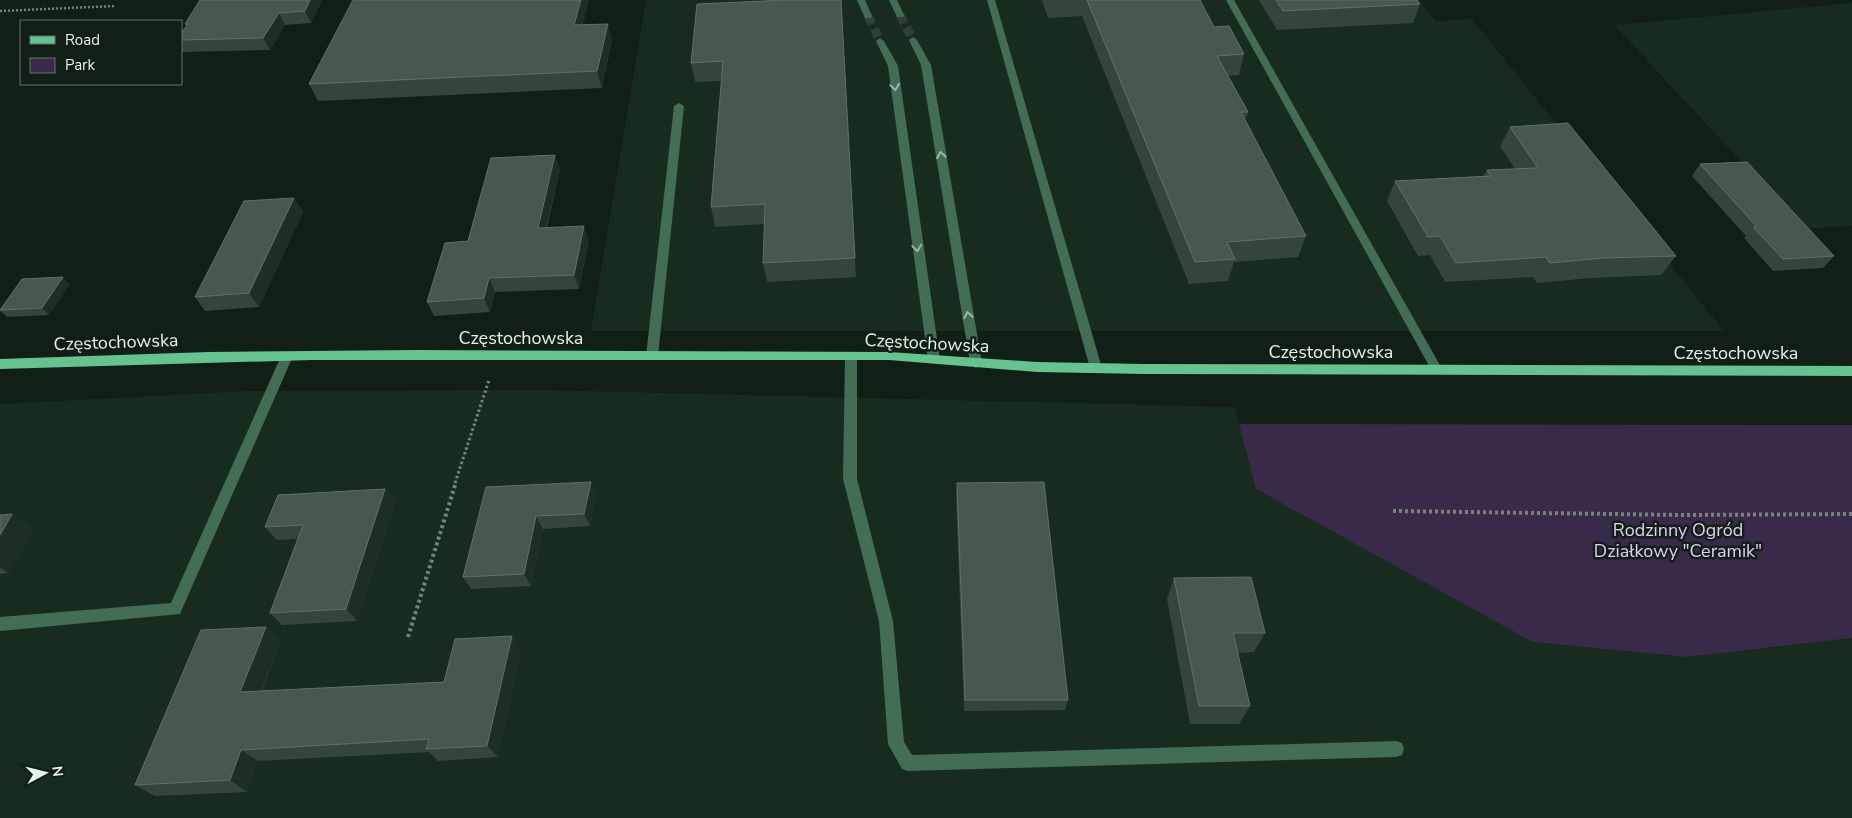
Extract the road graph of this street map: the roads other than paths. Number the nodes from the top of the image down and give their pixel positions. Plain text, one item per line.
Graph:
1 (861, 0) edge
2 (893, 0) edge
3 (991, 0) edge
4 (1230, 0) edge
5 (900, 15) tunnel mouth
6 (868, 16) tunnel mouth
7 (913, 40) tunnel mouth
8 (880, 41) tunnel mouth
9 (679, 106) dead end
10 (287, 356) junction
11 (652, 356) junction
12 (851, 356) junction
13 (934, 360) junction
14 (976, 363) junction
15 (0, 364) edge
16 (1096, 368) junction
17 (1437, 370) junction
18 (1852, 371) edge
19 (0, 624) edge
20 (1396, 749) dead end

1 - 6 lane
2 - 5 lane
3 - 16 lane
4 - 17 lane
14 -> 7 lane
8 -> 13 lane
9 - 11 lane
10 - 11 main road, Częstochowska
10 - 15 main road, Częstochowska
10 - 19 lane
11 - 12 main road, Częstochowska
12 - 13 main road, Częstochowska
12 - 20 lane
13 - 14 main road, Częstochowska
14 - 16 main road, Częstochowska
16 - 17 main road, Częstochowska
17 - 18 main road, Częstochowska

